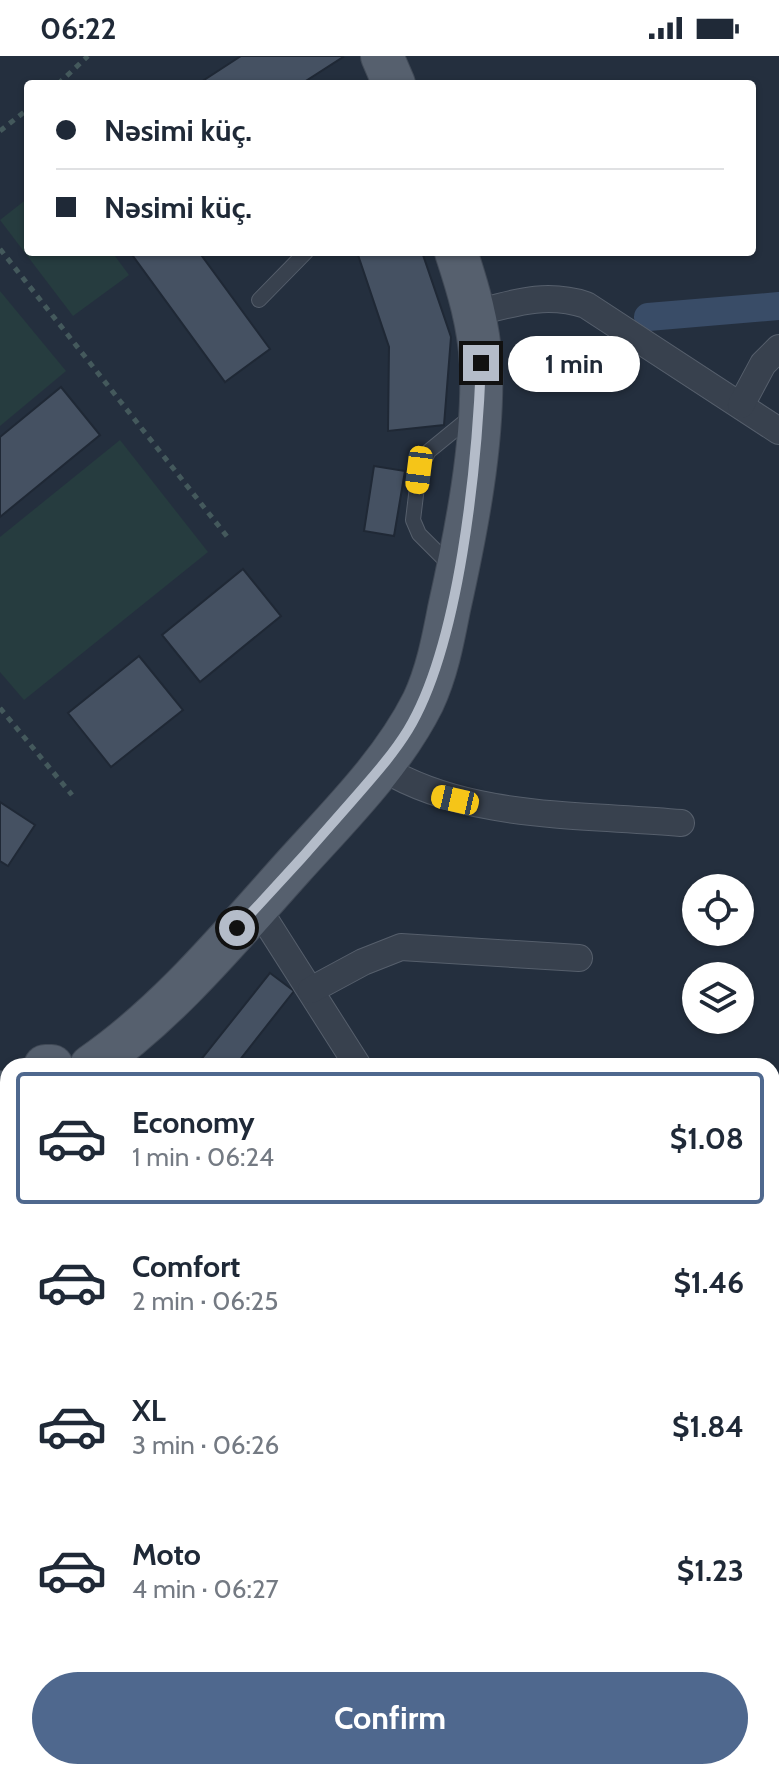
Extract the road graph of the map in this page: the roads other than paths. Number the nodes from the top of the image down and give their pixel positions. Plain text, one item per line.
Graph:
1 (382, 56) edge
2 (392, 80) edge
3 (302, 256) edge
4 (457, 256) edge
5 (259, 300) dead end
6 (475, 313) junction
7 (779, 348) edge
8 (741, 405) junction
9 (779, 431) edge
10 (381, 767) junction
11 (681, 823) dead end
12 (257, 907) junction
13 (579, 958) dead end
14 (311, 990) junction
15 (101, 1058) edge
16 (353, 1058) edge

1 - 2 main road
3 - 5 lane
4 - 6 main road
6 - 8 street
6 - 10 main road
7 - 8 street
8 - 9 street
10 - 11 street
10 - 12 main road
12 - 14 street
12 - 15 main road
13 - 14 street
14 - 16 street

